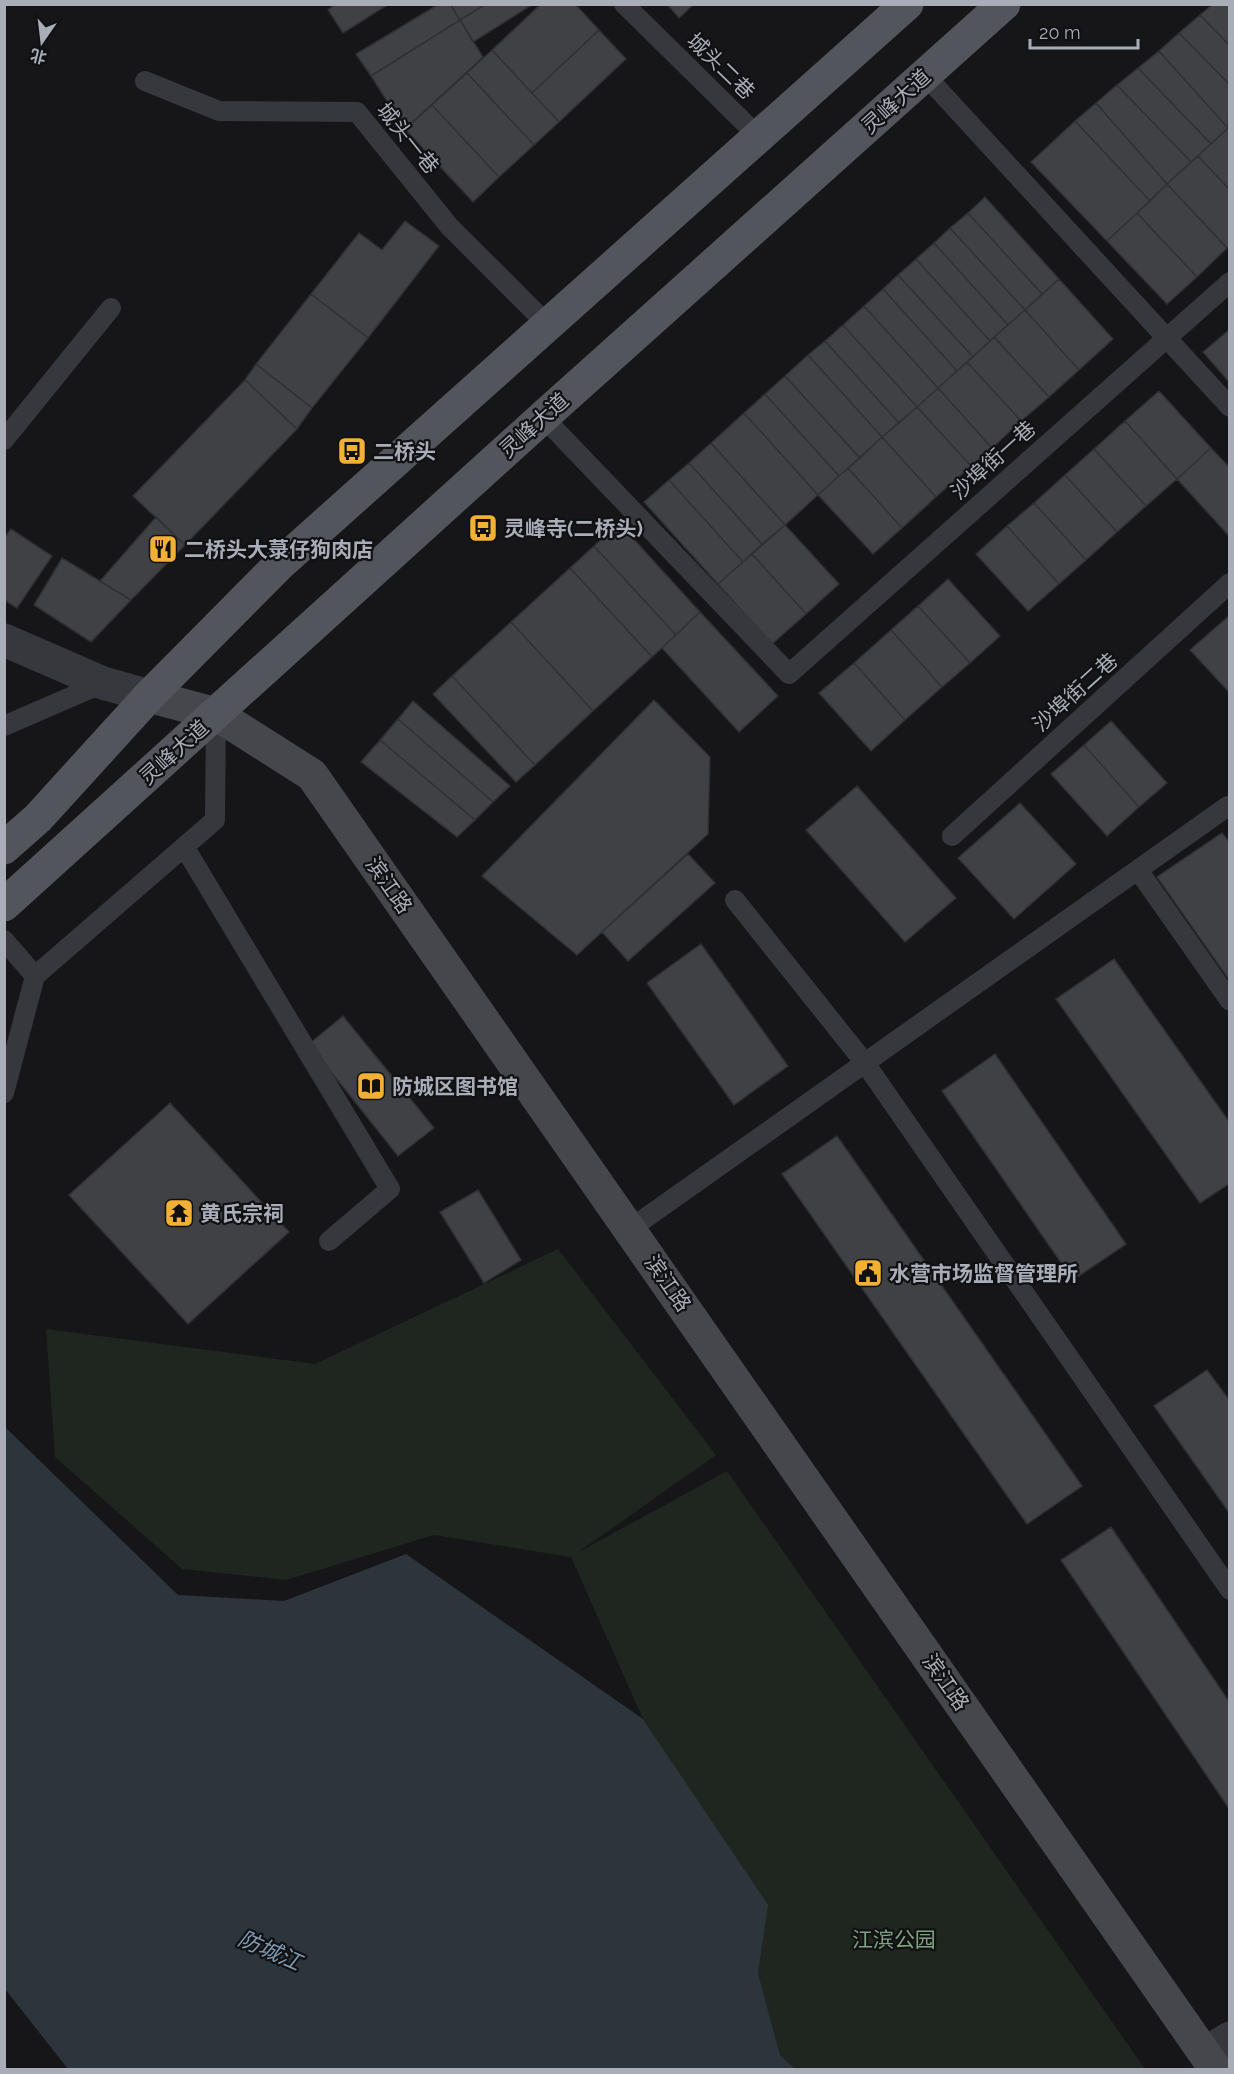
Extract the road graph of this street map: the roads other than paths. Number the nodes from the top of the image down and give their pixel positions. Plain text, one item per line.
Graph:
1 (624, 4) edge
2 (907, 4) edge
3 (1004, 4) edge
4 (925, 75) junction
5 (145, 81) dead end
6 (759, 137) junction
7 (1230, 282) edge
8 (111, 308) dead end
9 (548, 325) junction
10 (1167, 338) junction
11 (1230, 407) edge
12 (543, 417) junction
13 (4, 440) edge
14 (1230, 583) edge
15 (4, 640) edge
16 (103, 683) junction
17 (149, 696) junction
18 (216, 714) junction
19 (4, 726) edge
20 (1230, 809) edge
21 (952, 836) dead end
22 (4, 848) edge
23 (185, 848) junction
24 (1138, 870) junction
25 (735, 900) dead end
26 (4, 905) edge
27 (4, 940) edge
28 (35, 976) junction
29 (1230, 1001) edge
30 (865, 1063) junction
31 (4, 1093) edge
32 (630, 1229) junction
33 (329, 1241) dead end
34 (1230, 1590) edge
35 (1217, 2054) edge

1 - 6 lane, 城头二巷
2 - 6 main road
3 - 4 main road, 灵峰大道
4 - 10 lane
4 - 12 main road, 灵峰大道
5 - 9 lane, 城头一巷
6 - 9 main road
7 - 10 lane, 沙埠街一巷
8 - 13 lane
9 - 17 main road
10 - 11 lane
10 - 12 lane, 沙埠街一巷
12 - 18 main road, 灵峰大道
14 - 21 lane, 沙埠街二巷
15 - 16 street, 滨江路
16 - 17 street, 滨江路
16 - 19 lane
17 - 18 street, 滨江路
17 - 22 main road
18 - 23 lane
18 - 26 main road, 灵峰大道
18 - 32 street, 滨江路
20 - 24 lane
23 - 28 lane
23 - 33 lane
24 - 29 lane
24 - 30 lane
25 - 30 lane
27 - 28 lane
28 - 31 lane
30 - 32 lane
30 - 34 lane
32 - 35 street, 滨江路

